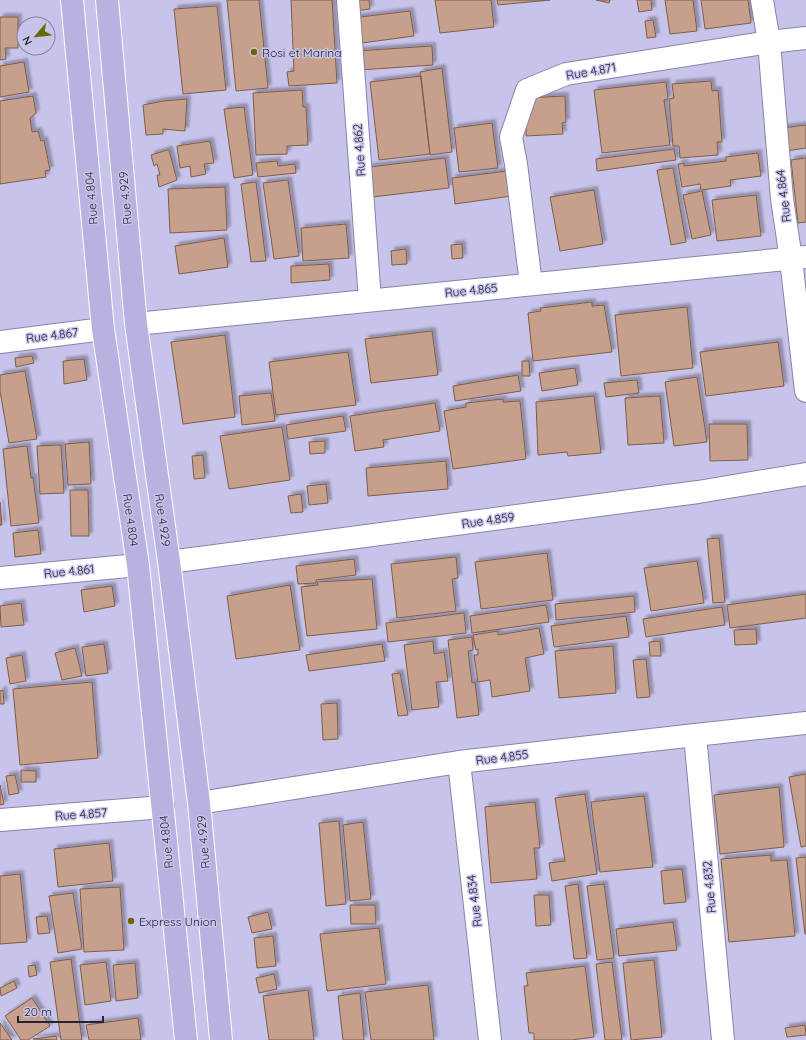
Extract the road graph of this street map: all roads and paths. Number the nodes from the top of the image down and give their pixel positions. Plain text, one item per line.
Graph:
1 (72, 0) edge
2 (107, 0) edge
3 (348, 0) edge
4 (762, 0) edge
5 (806, 38) edge
6 (769, 42) junction
7 (799, 258) edge
8 (531, 284) junction
9 (370, 300) junction
10 (136, 324) junction
11 (103, 329) junction
12 (0, 342) edge
13 (806, 391) edge
14 (806, 474) edge
15 (169, 562) junction
16 (138, 564) junction
17 (0, 578) edge
18 (806, 723) edge
19 (695, 735) junction
20 (459, 762) junction
21 (199, 803) junction
22 (163, 807) junction
23 (0, 820) edge
24 (186, 1040) edge
25 (221, 1040) edge
26 (490, 1040) edge
27 (723, 1040) edge

1 - 11 main road, Rue 4.804
2 - 10 main road, Rue 4.929
3 - 9 street, Rue 4.862
4 - 6 street, Rue 4.864
5 - 6 street, Rue 4.871
6 - 7 street, Rue 4.864
6 - 8 street, Rue 4.871
7 - 8 street, Rue 4.865
7 - 13 street, Rue 4.864
8 - 9 street, Rue 4.865
9 - 10 street, Rue 4.865
10 - 15 main road, Rue 4.929
11 - 12 street, Rue 4.867
11 - 16 main road, Rue 4.804
14 - 15 street, Rue 4.859
15 - 21 main road, Rue 4.929
16 - 17 street, Rue 4.861
16 - 22 main road, Rue 4.804
18 - 19 street, Rue 4.855
19 - 20 street, Rue 4.855
19 - 27 street, Rue 4.832
20 - 21 street, Rue 4.855
20 - 26 street, Rue 4.834
21 - 25 main road, Rue 4.929
22 - 23 street, Rue 4.857
22 - 24 main road, Rue 4.804

